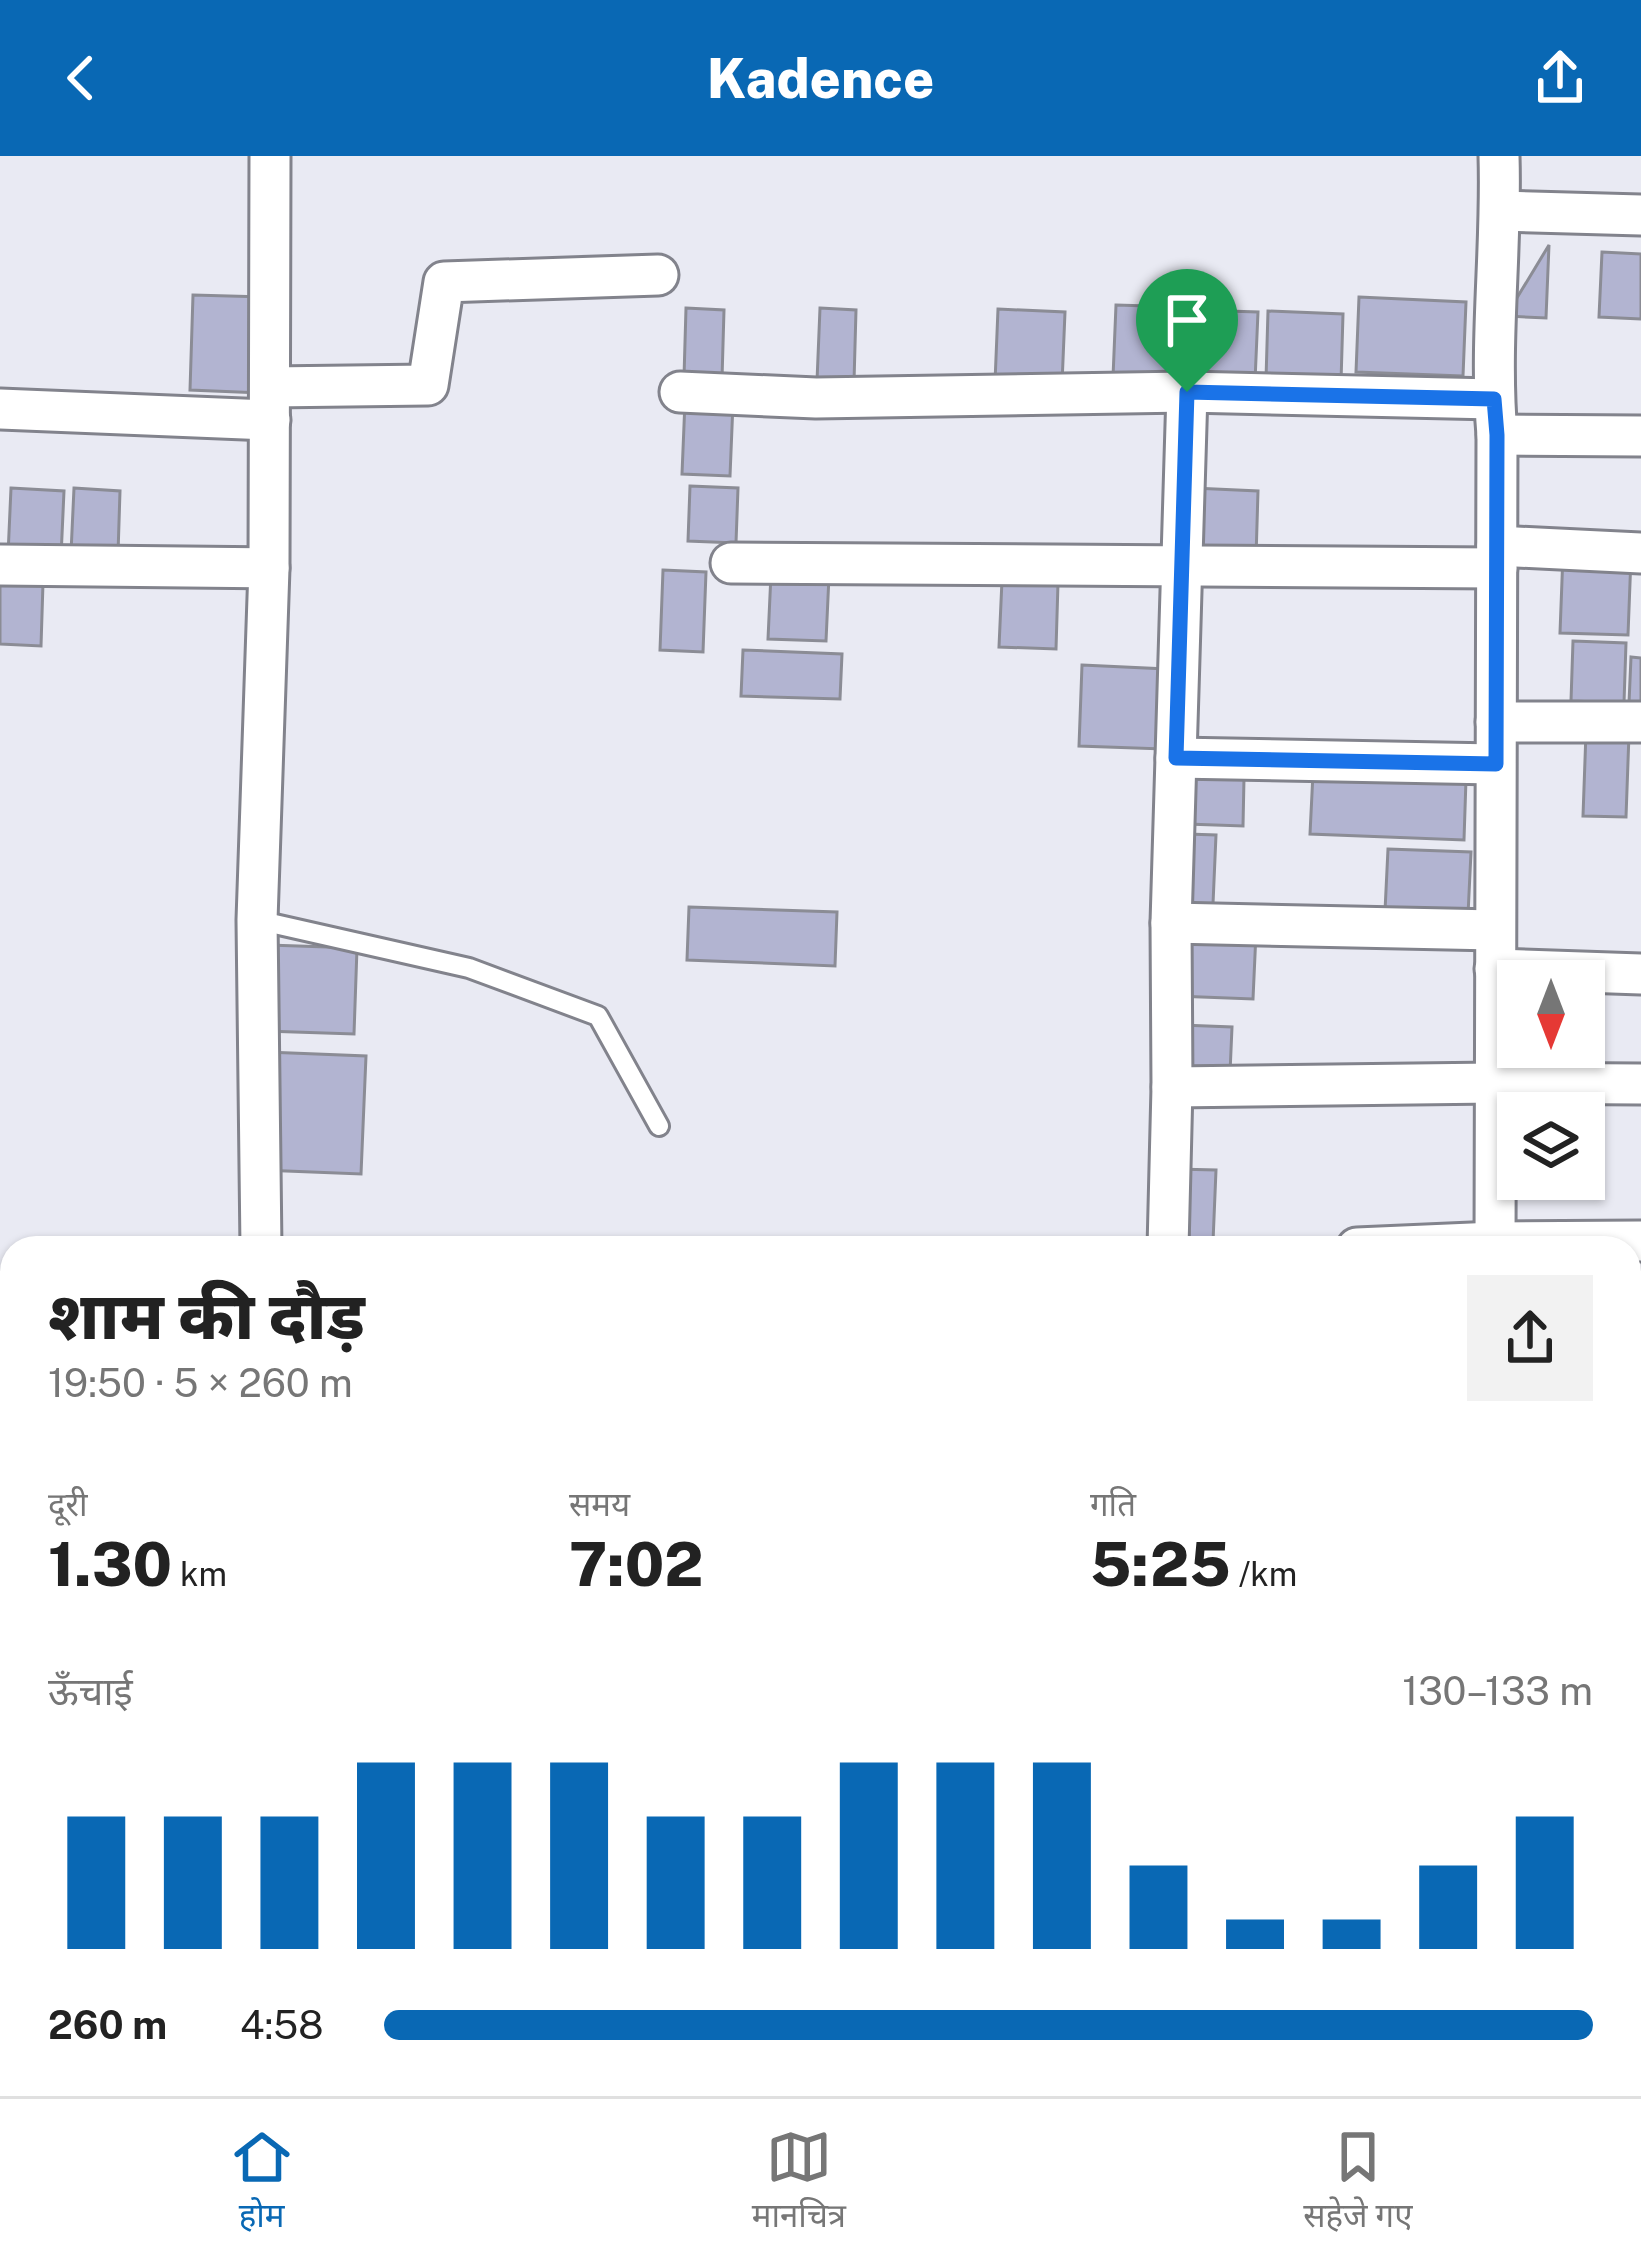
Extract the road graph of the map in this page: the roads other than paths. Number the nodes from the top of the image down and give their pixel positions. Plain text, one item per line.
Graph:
1 (271, 156) edge
2 (1499, 156) edge
3 (1501, 211) junction
4 (1641, 215) edge
5 (658, 275) dead end
6 (680, 392) dead end
7 (1187, 392) junction
8 (271, 404) junction
9 (0, 409) edge
10 (1496, 417) junction
11 (1641, 436) edge
12 (1641, 553) edge
13 (1497, 557) junction
14 (731, 563) dead end
15 (0, 565) edge
16 (1182, 566) junction
17 (269, 568) junction
18 (1496, 722) junction
19 (1641, 722) edge
20 (1176, 758) junction
21 (1496, 764) junction
22 (257, 920) junction
23 (1171, 923) junction
24 (1495, 930) junction
25 (1496, 969) junction
26 (1641, 974) edge
27 (1496, 1083) junction
28 (1641, 1084) edge
29 (1172, 1087) junction
30 (659, 1126) dead end
31 (262, 1236) edge
32 (1168, 1236) edge
33 (1495, 1236) edge

1 - 8 street
2 - 3 street
3 - 4 street
3 - 10 street
5 - 8 street
6 - 7 street
7 - 10 street
7 - 16 street
8 - 9 street
8 - 17 street
10 - 11 street
10 - 13 street
12 - 13 street
13 - 16 street
13 - 18 street
14 - 16 street
15 - 17 street
16 - 20 street
17 - 22 street
18 - 19 street
18 - 21 street
20 - 21 street
20 - 23 street
21 - 24 street
22 - 30 lane
22 - 31 street
23 - 24 street
23 - 29 street
24 - 25 street
25 - 26 street
25 - 27 street
27 - 28 street
27 - 29 street
27 - 33 street
29 - 32 street

